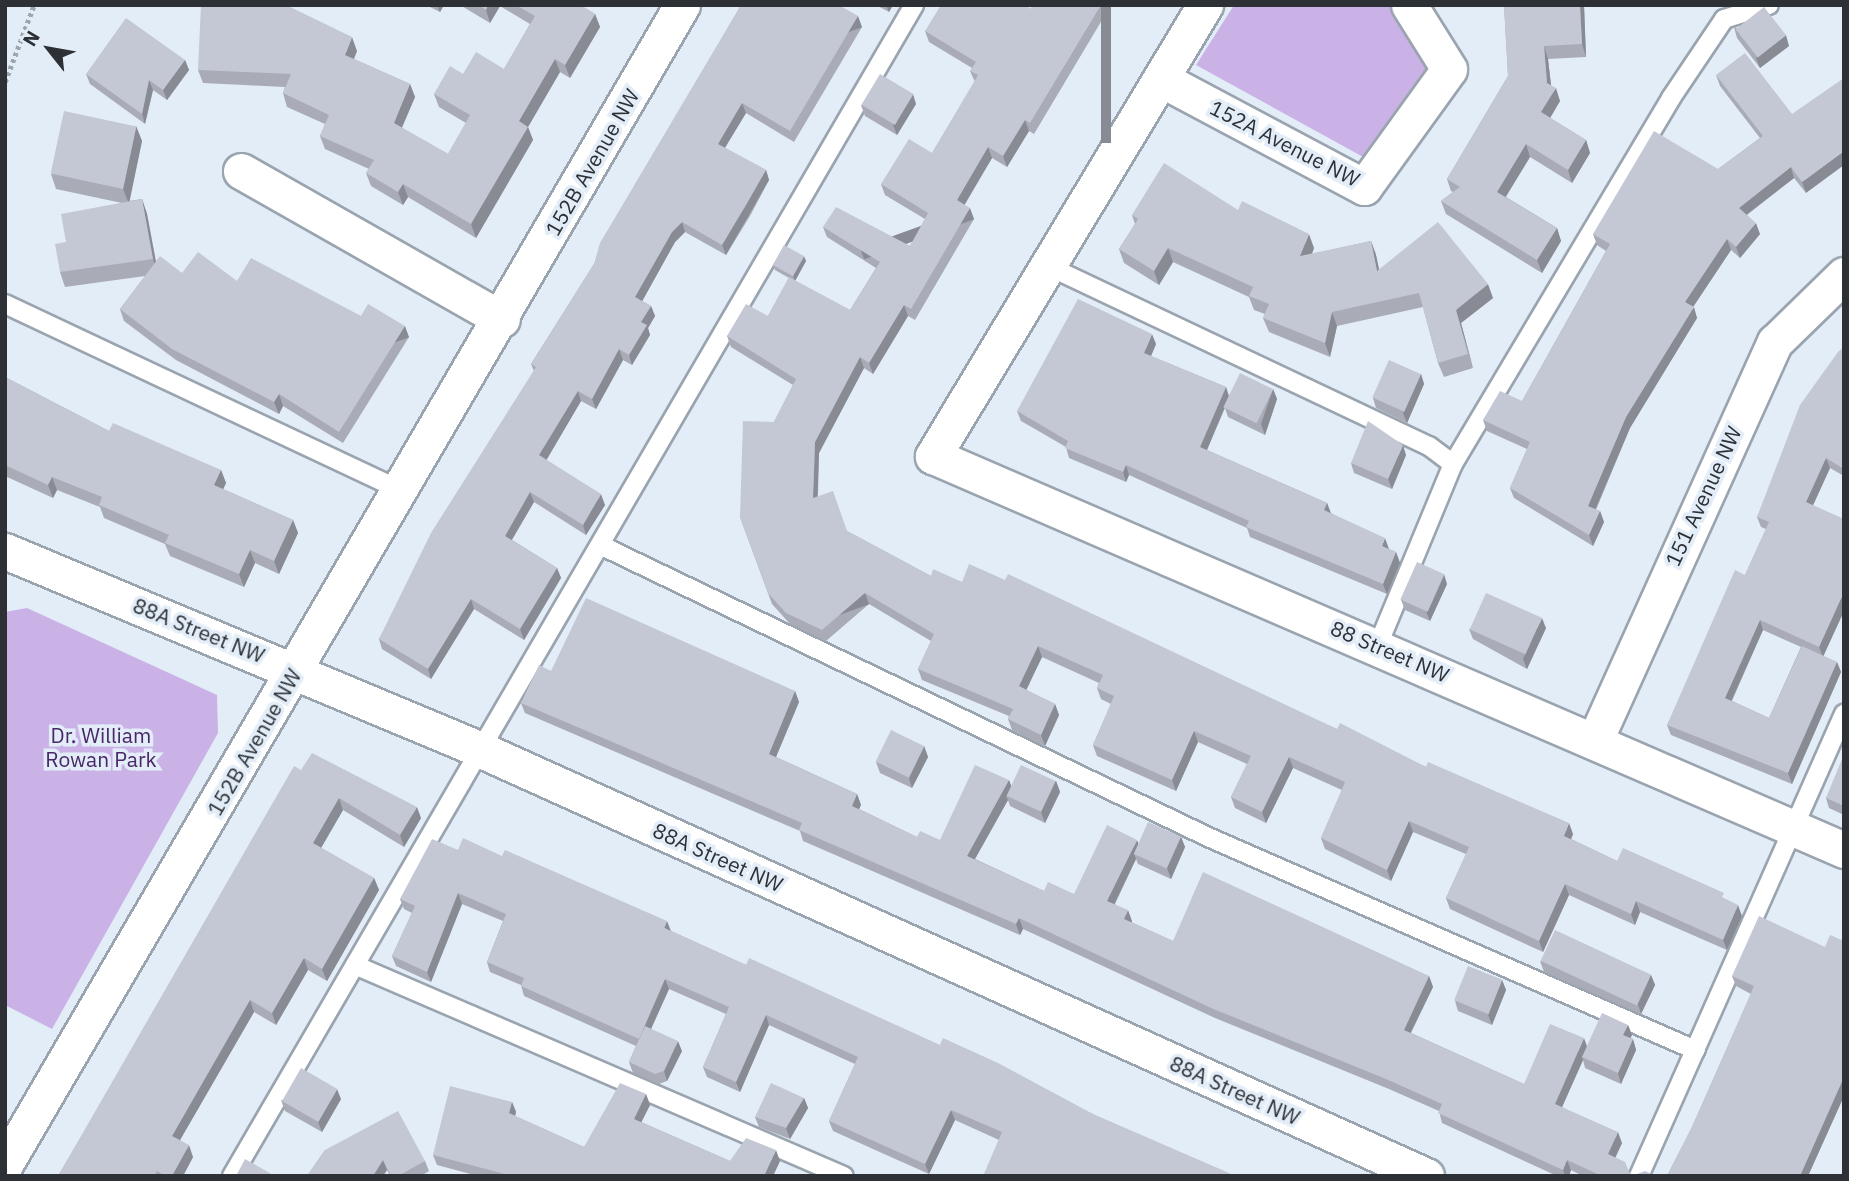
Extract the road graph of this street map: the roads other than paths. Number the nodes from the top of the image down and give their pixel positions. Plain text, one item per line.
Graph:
1 (682, 5) edge
2 (914, 5) edge
3 (1205, 5) edge
4 (1409, 5) edge
5 (1769, 5) edge
6 (1719, 12) edge
7 (1161, 79) junction
8 (242, 171) dead end
9 (1048, 266) junction
10 (1844, 275) edge
11 (5, 304) edge
12 (502, 319) junction
13 (1453, 464) junction
14 (401, 489) junction
15 (600, 545) junction
16 (5, 551) edge
17 (1378, 645) junction
18 (296, 669) junction
19 (1844, 714) edge
20 (1595, 740) junction
21 (478, 749) junction
22 (1795, 826) junction
23 (1844, 850) edge
24 (357, 965) junction
25 (1695, 1050) junction
26 (5, 1164) edge
27 (1408, 1172) edge
28 (232, 1176) edge
29 (844, 1176) edge
30 (1639, 1176) edge

1 - 12 street, 152B Avenue NW
2 - 15 lane
3 - 7 street
4 - 7 street, 152A Avenue NW
5 - 6 lane
6 - 13 lane
7 - 9 street
8 - 12 street
9 - 13 lane
9 - 17 street, 88 Street NW
10 - 20 street, 151 Avenue NW
11 - 14 lane
12 - 14 street, 152B Avenue NW
13 - 17 lane
14 - 18 street, 152B Avenue NW
15 - 21 lane
15 - 25 lane
16 - 18 street, 88A Street NW
17 - 20 street, 88 Street NW
18 - 21 street, 88A Street NW
18 - 26 street, 152B Avenue NW
19 - 22 lane
20 - 22 street, 88 Street NW
21 - 24 lane
21 - 27 street, 88A Street NW
22 - 23 street, 88 Street NW
22 - 25 lane
24 - 28 lane
24 - 29 lane
25 - 30 lane

